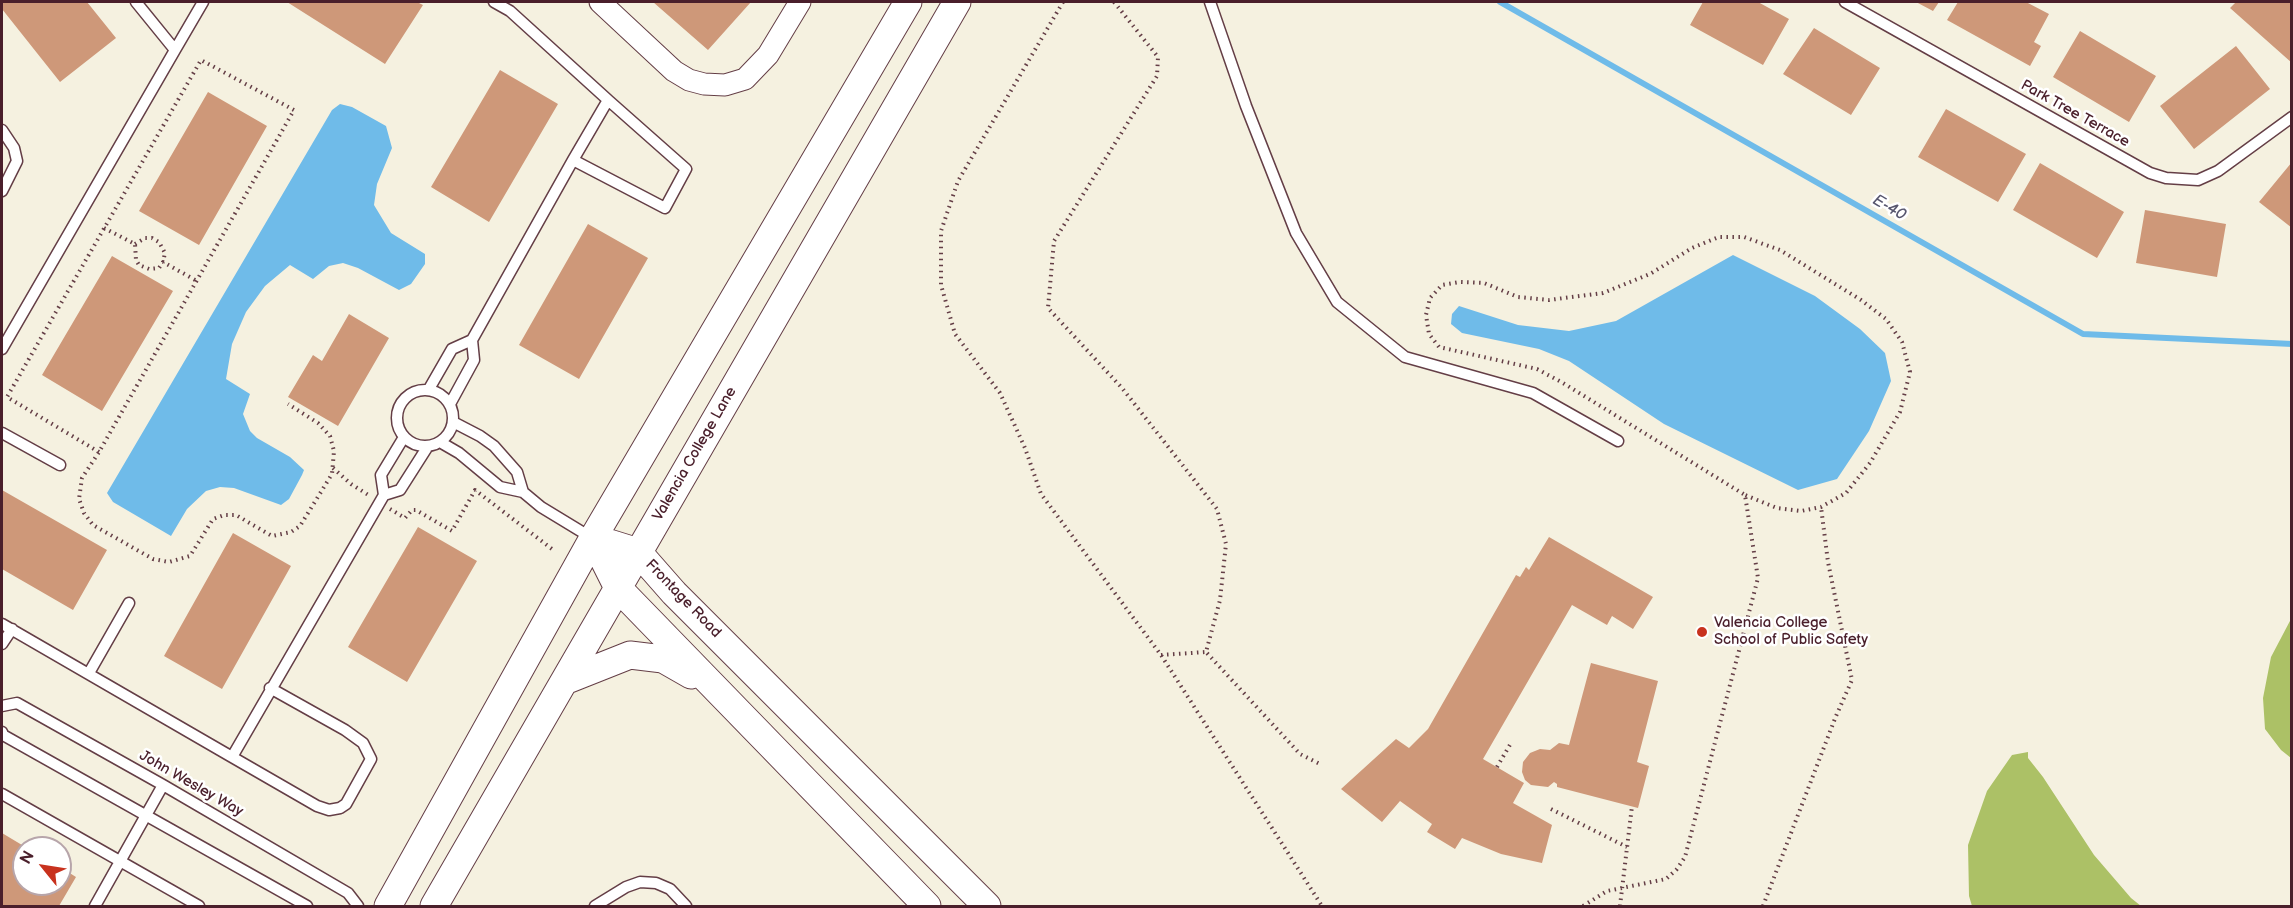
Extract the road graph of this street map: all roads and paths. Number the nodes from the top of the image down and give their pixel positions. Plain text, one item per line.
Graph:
1 (136, 2) edge
2 (203, 2) edge
3 (494, 2) edge
4 (600, 2) edge
5 (800, 2) edge
6 (908, 2) edge
7 (957, 2) edge
8 (1063, 2) edge
9 (1114, 2) edge
10 (1210, 2) edge
11 (1845, 2) edge
12 (175, 50) junction
13 (608, 99) junction
14 (2292, 117) edge
15 (2, 130) edge
16 (573, 160) junction
17 (2, 191) edge
18 (104, 228) junction
19 (135, 244) junction
20 (163, 262) junction
21 (197, 281) junction
22 (472, 340) junction
23 (2, 349) edge
24 (429, 389) junction
25 (288, 404) dead end
26 (450, 404) junction
27 (453, 422) junction
28 (2, 433) edge
29 (404, 437) junction
30 (440, 441) junction
31 (1618, 441) dead end
32 (428, 446) junction
33 (99, 452) junction
34 (60, 465) dead end
35 (333, 467) junction
36 (523, 492) junction
37 (384, 495) junction
38 (1745, 495) junction
39 (370, 496) dead end
40 (1821, 507) junction
41 (390, 509) dead end
42 (593, 538) junction
43 (552, 549) dead end
44 (638, 552) junction
45 (618, 588) junction
46 (129, 603) dead end
47 (2, 624) edge
48 (12, 629) junction
49 (2, 644) edge
50 (1206, 652) junction
51 (1161, 655) junction
52 (88, 673) junction
53 (567, 680) junction
54 (713, 687) junction
55 (270, 688) junction
56 (2, 706) edge
57 (2, 732) edge
58 (1511, 743) dead end
59 (232, 757) junction
60 (1320, 764) dead end
61 (1497, 767) dead end
62 (163, 785) junction
63 (2, 794) edge
64 (1632, 806) dead end
65 (1551, 809) dead end
66 (145, 816) junction
67 (1627, 847) junction
68 (120, 861) junction
69 (1623, 888) junction
70 (95, 906) edge
71 (199, 906) edge
72 (307, 906) edge
73 (358, 906) edge
74 (388, 906) edge
75 (434, 906) edge
76 (595, 906) edge
77 (686, 906) edge
78 (927, 906) edge
79 (987, 906) edge
80 (1322, 906) edge
81 (1582, 906) edge
82 (1620, 906) edge
83 (1763, 906) edge

1 - 12 lane
2 - 12 lane
3 - 13 lane
4 - 5 street
6 - 42 street
7 - 44 street, Valencia College Lane
8 - 51 path
9 - 50 path
10 - 31 lane
11 - 14 lane, Park Tree Terrace
12 - 23 lane
13 - 16 lane
13 - 16 lane
15 - 17 lane
16 - 22 lane
18 - 19 path
18 - 21 path
18 - 33 path
19 - 20 path
19 - 20 path
20 - 21 path
21 - 33 path
22 - 24 lane
22 - 26 lane
24 - 26 lane
24 - 29 lane
25 - 35 path
26 - 27 lane
27 - 30 lane
27 - 36 lane
28 - 34 lane
29 - 32 lane
29 - 37 lane
30 - 32 lane
30 - 36 lane
32 - 37 lane
33 - 35 path
35 - 39 path
36 - 42 lane
37 - 55 lane
38 - 40 path
38 - 40 path
38 - 69 path
40 - 83 path
41 - 43 path
42 - 44 street, Frontage Road
42 - 45 street
42 - 74 street
44 - 45 street, Valencia College Lane
44 - 79 street, Frontage Road
45 - 53 street, Valencia College Lane
45 - 54 street
46 - 52 lane
47 - 48 lane
48 - 49 lane
48 - 52 lane
50 - 51 path
50 - 60 path
51 - 80 path
52 - 59 lane
53 - 54 street
53 - 75 street, Valencia College Lane
54 - 78 street
55 - 59 lane
55 - 59 lane
56 - 62 lane, John Wesley Way
57 - 66 lane
58 - 61 path
62 - 66 lane
62 - 73 lane, John Wesley Way
63 - 68 lane
64 - 67 path
65 - 67 path
66 - 68 lane
66 - 72 lane
67 - 69 path
68 - 70 lane
68 - 71 lane
69 - 81 path
69 - 82 path
76 - 77 lane

